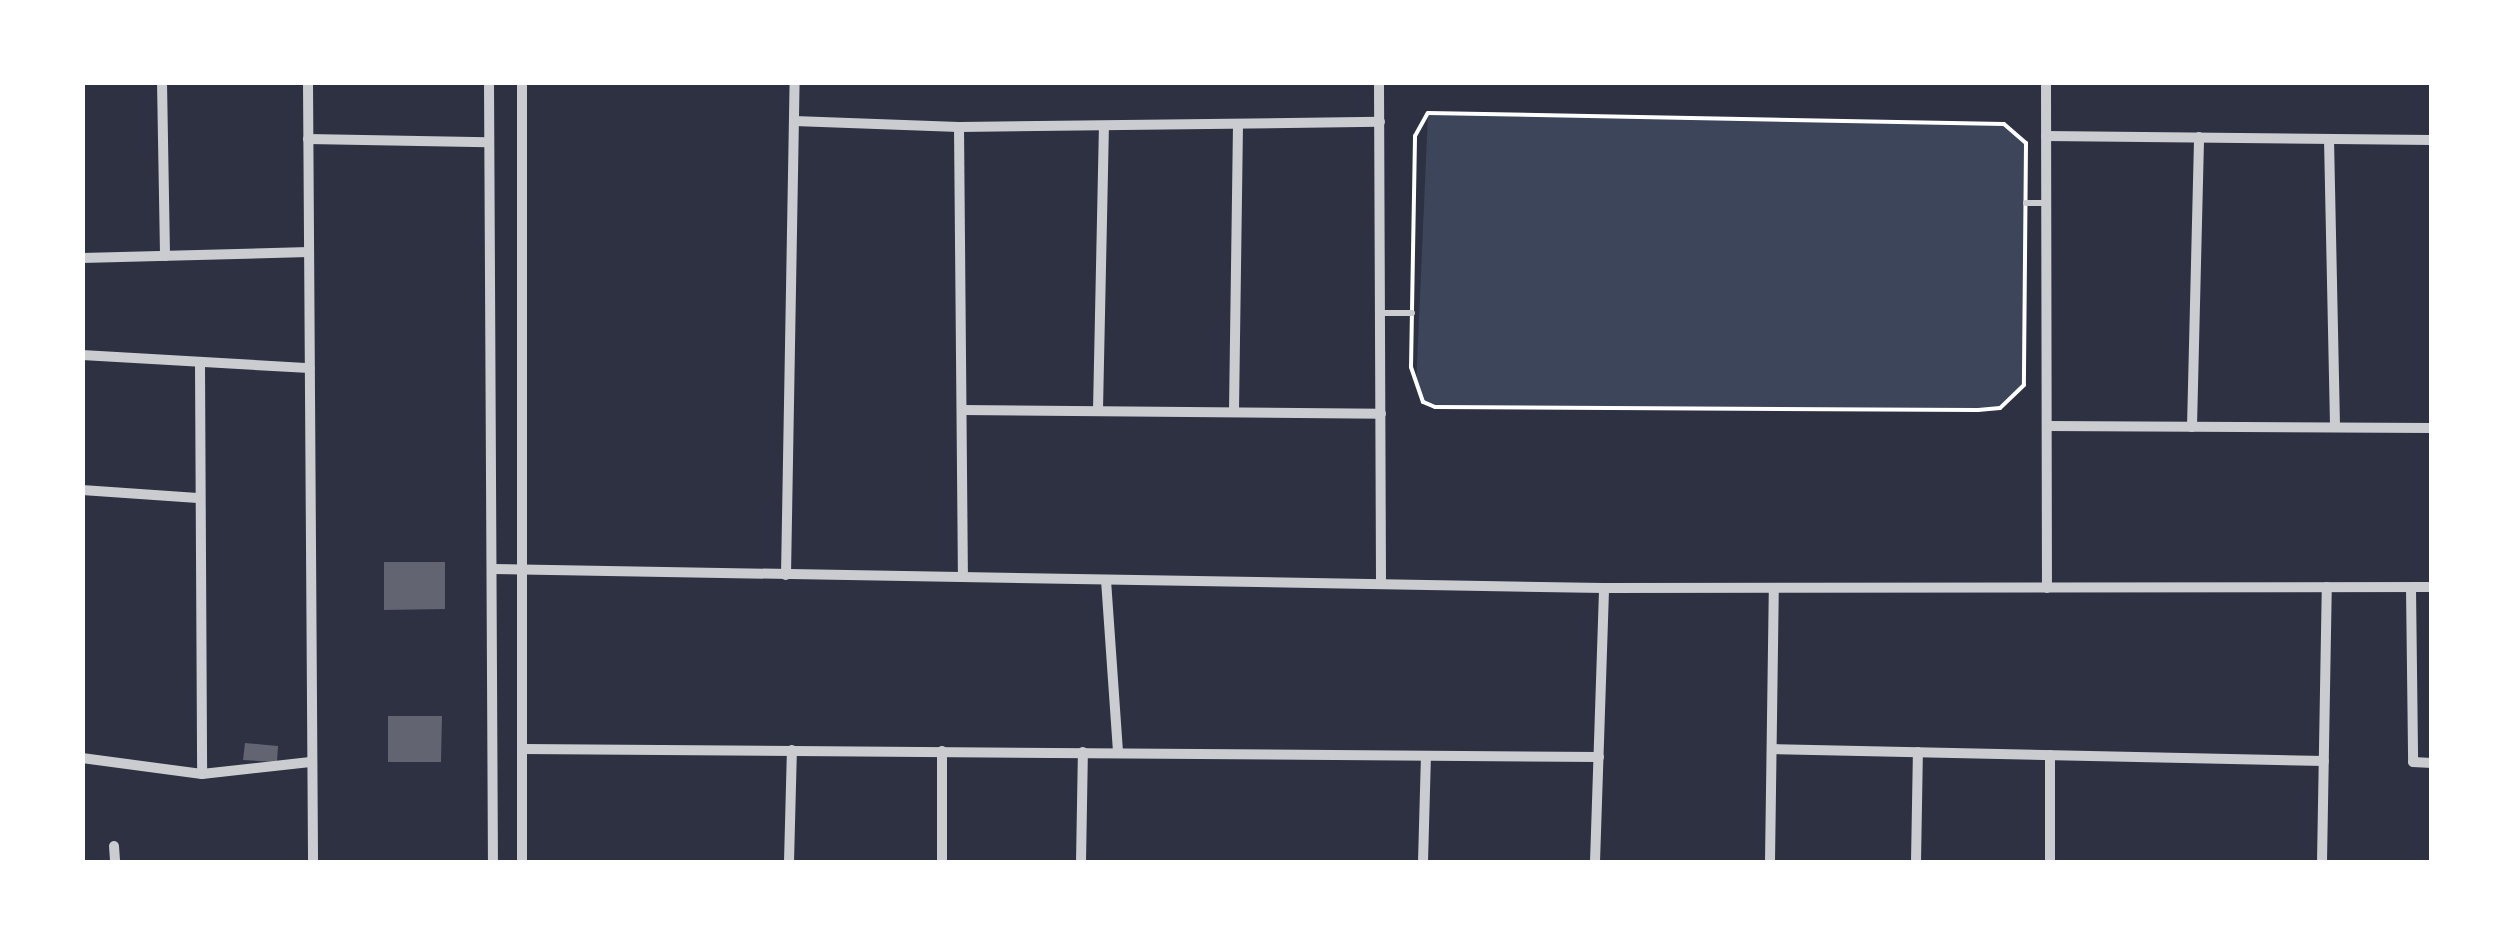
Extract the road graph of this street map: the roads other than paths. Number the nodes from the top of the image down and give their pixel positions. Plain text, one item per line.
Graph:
1 (162, 82) edge
2 (308, 82) edge
3 (488, 82) edge
4 (522, 82) edge
5 (795, 82) edge
6 (1379, 82) edge
7 (2046, 82) edge
8 (794, 121) junction
9 (1380, 122) junction
10 (1238, 124) junction
11 (1104, 126) junction
12 (959, 128) junction
13 (2046, 136) junction
14 (2199, 138) junction
15 (308, 139) junction
16 (2329, 139) junction
17 (2432, 140) edge
18 (488, 142) junction
19 (2026, 203) road end
20 (2046, 203) junction
21 (310, 252) junction
22 (165, 256) junction
23 (82, 258) edge
24 (1412, 312) road end
25 (1380, 313) junction
26 (82, 355) edge
27 (200, 365) junction
28 (310, 368) junction
29 (962, 410) junction
30 (1098, 410) junction
31 (1234, 411) junction
32 (1381, 414) junction
33 (2046, 426) junction
34 (2192, 427) junction
35 (2334, 427) junction
36 (2432, 428) edge
37 (82, 490) edge
38 (198, 498) junction
39 (492, 569) junction
40 (523, 570) junction
41 (786, 575) junction
42 (963, 578) junction
43 (1106, 580) junction
44 (1381, 584) junction
45 (1604, 588) junction
46 (1774, 588) junction
47 (2047, 588) junction
48 (2327, 588) junction
49 (2411, 588) junction
50 (2432, 588) edge
51 (523, 749) junction
52 (792, 750) junction
53 (1772, 750) junction
54 (942, 751) junction
55 (1083, 752) junction
56 (1918, 752) junction
57 (1118, 753) junction
58 (2050, 755) junction
59 (1426, 756) junction
60 (1599, 757) junction
61 (82, 758) edge
62 (2324, 761) junction
63 (310, 762) junction
64 (2432, 763) edge
65 (202, 774) junction
66 (114, 846) dead end
67 (115, 862) edge
68 (313, 862) edge
69 (493, 862) edge
70 (522, 862) edge
71 (789, 862) edge
72 (942, 862) edge
73 (1081, 862) edge
74 (1423, 862) edge
75 (1595, 862) edge
76 (1770, 862) edge
77 (1916, 862) edge
78 (2050, 862) edge
79 (2322, 862) edge

1 - 22 street
2 - 15 street
3 - 18 street
4 - 40 street
5 - 8 street
6 - 9 street
7 - 13 street
8 - 12 street
8 - 41 street
9 - 10 street
9 - 25 street
10 - 11 street
10 - 31 street
11 - 12 street
11 - 30 street
12 - 29 street
13 - 14 street
13 - 20 street
14 - 16 street
14 - 34 street
15 - 18 street
15 - 21 street
16 - 17 street
16 - 35 street
18 - 39 street
19 - 20 lane
20 - 33 street
21 - 22 street
21 - 28 street
22 - 23 street
24 - 25 lane
25 - 32 street
26 - 27 street
27 - 28 street
27 - 38 street
28 - 63 street
29 - 30 street
29 - 42 street
30 - 31 street
31 - 32 street
32 - 44 street
33 - 34 street
33 - 47 street
34 - 35 street
35 - 36 street
37 - 38 street
38 - 65 street
39 - 40 street
39 - 69 street
40 - 41 street
40 - 51 street
41 - 42 street
42 - 43 street
43 - 44 street
43 - 57 street
44 - 45 street
45 - 46 street
45 - 60 street
46 - 47 street
46 - 53 street
47 - 48 street
48 - 49 street
48 - 62 street
49 - 50 street
49 - 64 street
51 - 52 street
51 - 70 street
52 - 54 street
52 - 71 street
53 - 56 street
53 - 76 street
54 - 55 street
54 - 72 street
55 - 57 street
55 - 73 street
56 - 58 street
56 - 77 street
57 - 59 street
58 - 62 street
58 - 78 street
59 - 60 street
59 - 74 street
60 - 75 street
61 - 65 street
62 - 79 street
63 - 65 street
63 - 68 street
66 - 67 street

